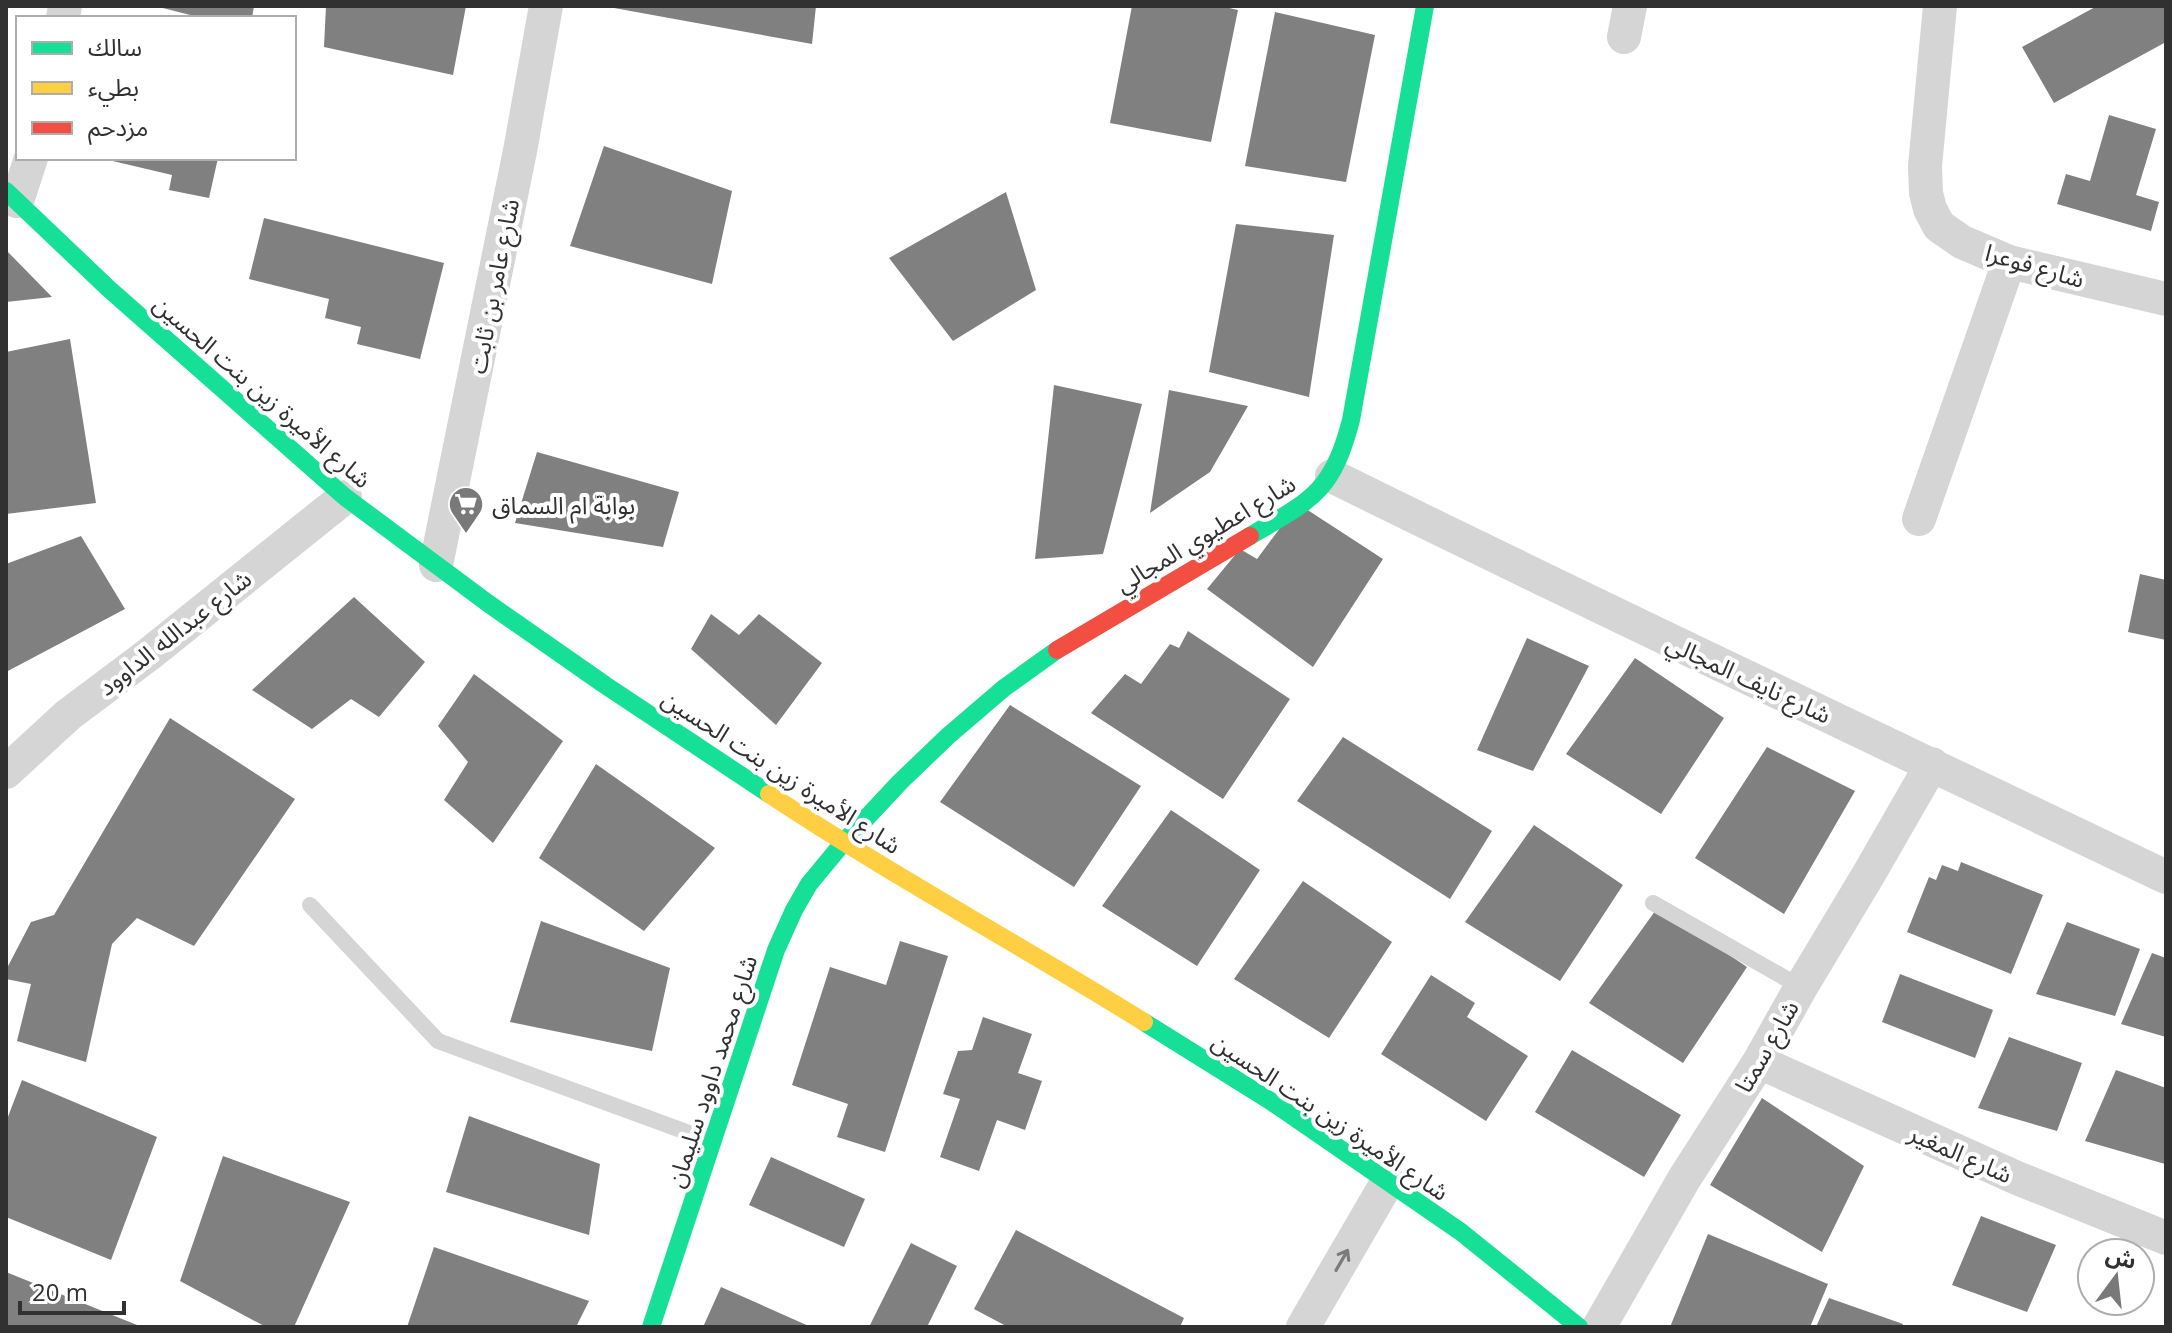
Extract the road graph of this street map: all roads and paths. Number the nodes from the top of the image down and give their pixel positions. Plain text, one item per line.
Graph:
1 (546, 6) edge
2 (1425, 6) edge
3 (1940, 6) edge
4 (30, 160) edge
5 (12, 196) edge
6 (2009, 262) junction
7 (2166, 299) edge
8 (1332, 476) junction
9 (345, 497) junction
10 (1919, 519) dead end
11 (436, 565) junction
12 (1932, 764) junction
13 (6, 772) edge
14 (843, 843) junction
15 (2166, 877) edge
16 (1653, 903) dead end
17 (310, 905) dead end
18 (1801, 987) junction
19 (1759, 1062) junction
20 (713, 1141) junction
21 (1388, 1181) junction
22 (2166, 1238) edge
23 (651, 1327) edge
24 (1303, 1327) edge
25 (1579, 1327) edge
26 (1599, 1327) edge

1 - 11 street, شارع عامر بن ثابت
2 - 8 street, شارع اعطيوي المجالي
3 - 6 street, شارع فوعرا
4 - 5 street
5 - 9 street, شارع الأميرة زين بنت الحسين
6 - 7 street, شارع فوعرا
6 - 10 street
8 - 12 street, شارع نايف المجالي
8 - 14 street, شارع اعطيوي المجالي
9 - 11 street, شارع الأميرة زين بنت الحسين
9 - 13 street, شارع عبدالله الداوود
11 - 14 street, شارع الأميرة زين بنت الحسين
12 - 15 street, شارع نايف المجالي
12 - 18 street, شارع سمتا
14 - 20 street, شارع محمد داوود سليمان
14 - 21 street, شارع الأميرة زين بنت الحسين
16 - 18 lane
17 - 20 lane
18 - 19 street, شارع سمتا
19 - 22 street, شارع المغير
19 - 26 street, شارع سمتا
20 - 23 street, شارع محمد داوود سليمان
24 -> 21 street
21 - 25 street, شارع الأميرة زين بنت الحسين

